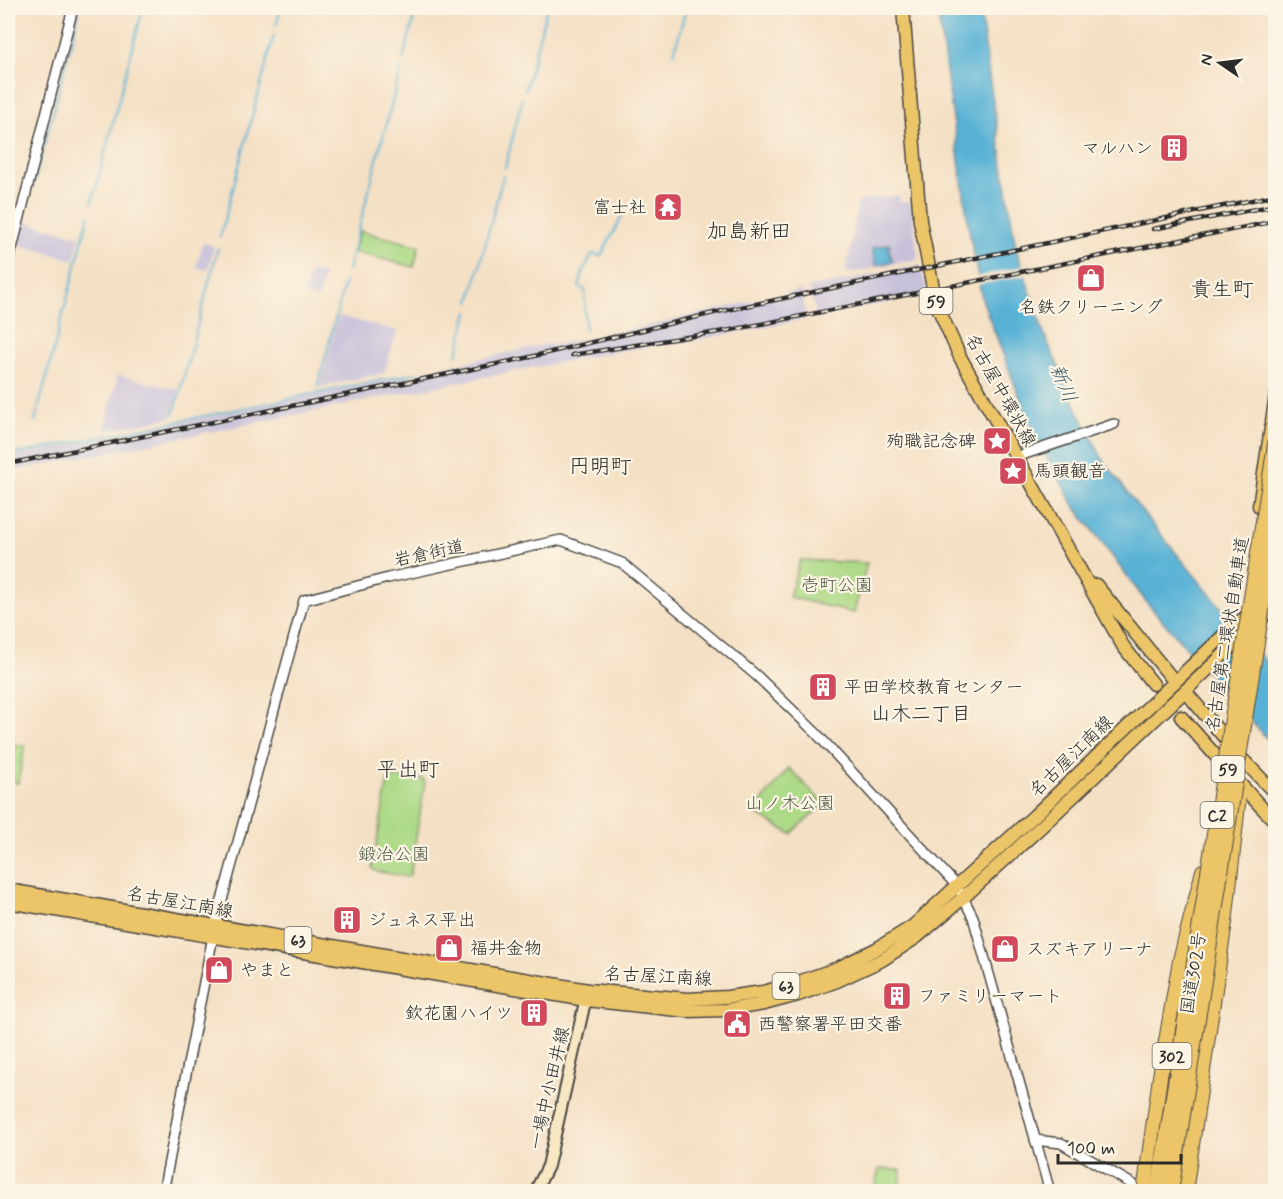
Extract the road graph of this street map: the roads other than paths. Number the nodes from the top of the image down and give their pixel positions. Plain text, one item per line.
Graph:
1 (73, 8) edge
2 (903, 8) edge
3 (8, 264) edge
4 (1275, 395) edge
5 (1110, 426) dead end
6 (1275, 438) edge
7 (1022, 455) junction
8 (1275, 521) edge
9 (1076, 561) junction
10 (1275, 567) edge
11 (1272, 601) edge
12 (1241, 621) junction
13 (1234, 646) junction
14 (1177, 680) junction
15 (1153, 684) tunnel mouth
16 (1187, 689) junction
17 (1181, 717) tunnel mouth
18 (1223, 731) junction
19 (1221, 751) dead end
20 (1275, 794) edge
21 (1239, 795) dead end
22 (1275, 822) edge
23 (1203, 871) dead end
24 (8, 890) edge
25 (961, 892) junction
26 (8, 902) edge
27 (1192, 921) junction
28 (1222, 925) junction
29 (214, 931) junction
30 (587, 995) junction
31 (1035, 1140) junction
32 (163, 1191) edge
33 (535, 1191) edge
34 (1050, 1191) edge
35 (1147, 1191) edge
36 (1158, 1191) edge
37 (1171, 1191) edge
38 (1177, 1191) edge
39 (1185, 1191) edge

1 - 3 street
2 - 7 main road, 名古屋中環状線 / 59
4 - 12 main road
5 - 7 street
6 - 36 highway, 名古屋第二環状自動車道 / C2, bridge
7 - 9 main road, 名古屋中環状線 / 59
8 - 37 highway, 名古屋第二環状自動車道 / C2, bridge
9 - 14 main road
9 - 15 main road, 名古屋中環状線 / 59
10 - 11 main road
11 - 12 main road, 名古屋江南線 / 63
11 - 13 main road, 名古屋江南線 / 63
11 - 20 main road
12 - 13 main road
12 - 14 main road, 名古屋江南線 / 63
13 - 16 main road, 名古屋江南線 / 63
13 - 18 main road
14 - 25 main road, 名古屋江南線 / 63
16 - 18 main road
16 - 25 main road, 名古屋江南線 / 63
17 - 22 main road, 59
18 - 19 main road
21 - 28 highway
23 - 27 highway
24 - 29 main road, 名古屋江南線 / 63
25 - 29 street, 岩倉街道
25 - 30 main road, 名古屋江南線 / 63
25 - 31 street
26 - 29 main road, 名古屋江南線 / 63
27 - 35 main road, 国道302号 / 302
27 - 35 highway, bridge
28 - 38 main road, 国道302号 / 302
28 - 39 highway
29 - 30 main road, 名古屋江南線 / 63
29 - 32 street
30 - 33 main road, 一場中小田井線
31 - 34 street
31 - 35 street

